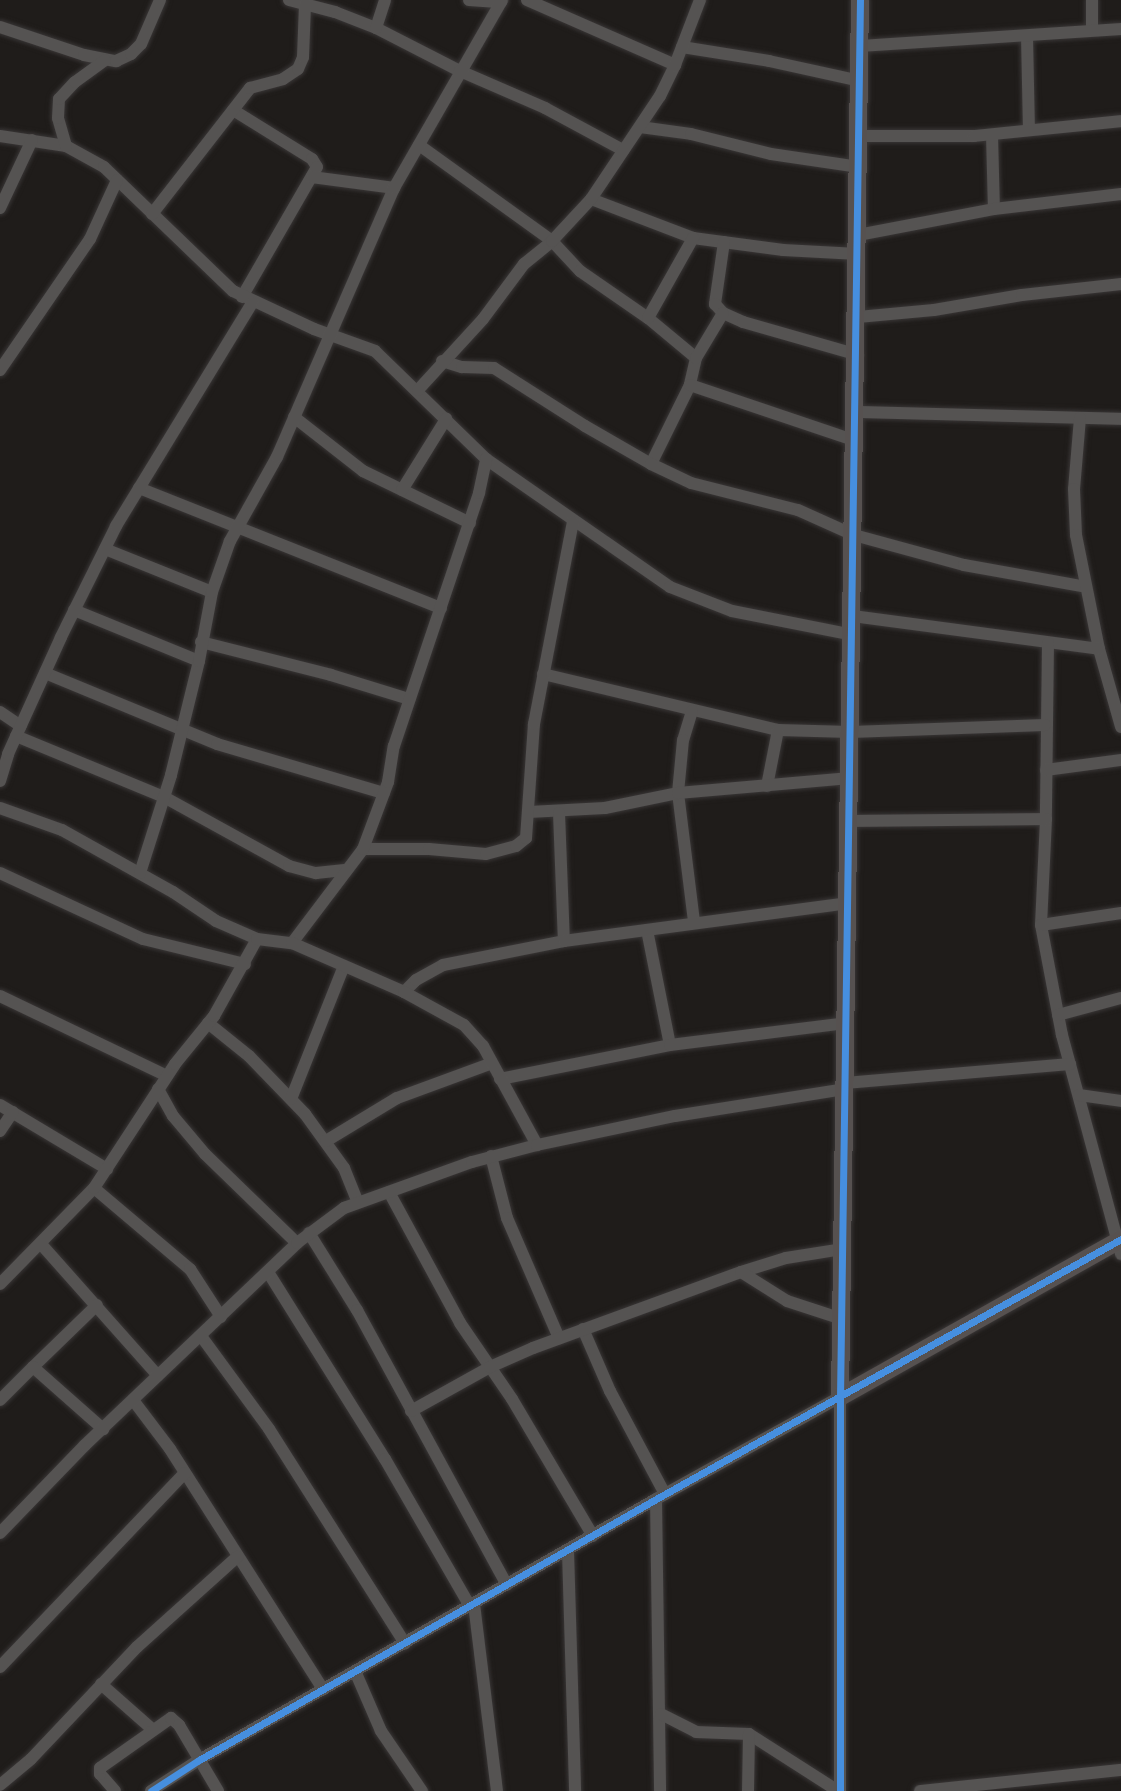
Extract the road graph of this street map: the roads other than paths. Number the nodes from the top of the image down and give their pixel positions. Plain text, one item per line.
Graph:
1 (160, 0) edge
2 (289, 0) edge
3 (385, 0) edge
4 (469, 0) edge
5 (527, 0) edge
6 (699, 0) edge
7 (860, 0) edge
8 (1092, 0) edge
9 (502, 1) edge
10 (304, 4) junction
11 (336, 6) edge
12 (0, 27) edge
13 (376, 28) junction
14 (1121, 29) edge
15 (1092, 30) junction
16 (1027, 36) junction
17 (860, 46) junction
18 (682, 47) junction
19 (105, 60) junction
20 (676, 65) junction
21 (460, 71) junction
22 (860, 81) junction
23 (233, 110) junction
24 (1121, 121) edge
25 (640, 127) junction
26 (1029, 129) junction
27 (992, 135) junction
28 (0, 136) edge
29 (859, 136) junction
30 (32, 140) junction
31 (419, 145) junction
32 (66, 146) junction
33 (623, 150) junction
34 (859, 167) junction
35 (313, 177) junction
36 (117, 180) junction
37 (394, 188) junction
38 (1121, 194) edge
39 (591, 199) junction
40 (0, 208) edge
41 (994, 209) junction
42 (152, 214) junction
43 (858, 235) junction
44 (693, 238) junction
45 (552, 241) junction
46 (724, 242) junction
47 (858, 254) junction
48 (1121, 284) edge
49 (247, 300) junction
50 (723, 313) junction
51 (858, 317) junction
52 (648, 318) junction
53 (331, 335) junction
54 (858, 355) junction
55 (696, 358) junction
56 (442, 361) junction
57 (1, 368) edge
58 (690, 384) junction
59 (418, 390) junction
60 (856, 412) junction
61 (294, 417) junction
62 (1080, 418) junction
63 (446, 419) junction
64 (1121, 419) edge
65 (856, 441) junction
66 (486, 460) junction
67 (651, 464) junction
68 (139, 488) junction
69 (402, 490) junction
70 (573, 522) junction
71 (470, 523) junction
72 (237, 526) junction
73 (854, 535) junction
74 (105, 549) junction
75 (1086, 587) junction
76 (212, 592) junction
77 (441, 608) junction
78 (74, 610) junction
79 (853, 616) junction
80 (853, 635) junction
81 (201, 642) junction
82 (1048, 643) junction
83 (1099, 649) junction
84 (199, 660) junction
85 (45, 673) junction
86 (543, 674) junction
87 (1115, 685) edge
88 (409, 699) junction
89 (692, 711) junction
90 (0, 712) edge
91 (1045, 725) junction
92 (1121, 727) edge
93 (181, 730) junction
94 (778, 730) junction
95 (19, 731) junction
96 (851, 732) junction
97 (1121, 760) edge
98 (1046, 769) junction
99 (1, 773) edge
100 (850, 778) junction
101 (767, 786) junction
102 (384, 793) junction
103 (678, 793) junction
104 (164, 797) junction
105 (0, 808) edge
106 (529, 812) junction
107 (559, 813) junction
108 (1046, 819) junction
109 (850, 821) junction
110 (363, 849) junction
111 (346, 870) junction
112 (0, 873) edge
113 (139, 873) junction
114 (848, 903) junction
115 (1121, 913) edge
116 (694, 922) junction
117 (1041, 925) junction
118 (647, 930) junction
119 (257, 939) junction
120 (564, 941) junction
121 (292, 943) junction
122 (245, 964) junction
123 (344, 967) junction
124 (404, 992) junction
125 (0, 996) edge
126 (1121, 998) edge
127 (1058, 1015) junction
128 (208, 1023) junction
129 (846, 1023) junction
130 (670, 1045) junction
131 (492, 1063) junction
132 (1070, 1064) junction
133 (166, 1076) junction
134 (500, 1079) junction
135 (846, 1086) junction
136 (158, 1089) junction
137 (1079, 1095) junction
138 (291, 1099) junction
139 (1121, 1101) edge
140 (0, 1104) edge
141 (13, 1112) junction
142 (0, 1130) edge
143 (326, 1141) junction
144 (537, 1145) junction
145 (491, 1156) junction
146 (107, 1168) junction
147 (94, 1188) junction
148 (389, 1192) junction
149 (357, 1202) junction
150 (309, 1233) junction
151 (297, 1243) junction
152 (41, 1244) junction
153 (1120, 1245) edge
154 (843, 1249) junction
155 (268, 1272) junction
156 (741, 1272) junction
157 (0, 1284) edge
158 (97, 1305) junction
159 (221, 1317) junction
160 (842, 1318) junction
161 (583, 1329) junction
162 (201, 1336) junction
163 (559, 1338) junction
164 (33, 1367) junction
165 (490, 1367) junction
166 (158, 1376) junction
167 (841, 1397) junction
168 (0, 1400) edge
169 (133, 1400) junction
170 (411, 1411) junction
171 (103, 1429) junction
172 (185, 1473) junction
173 (661, 1496) junction
174 (0, 1534) edge
175 (593, 1536) junction
176 (568, 1551) junction
177 (237, 1557) junction
178 (506, 1585) junction
179 (472, 1605) junction
180 (405, 1643) junction
181 (0, 1667) edge
182 (355, 1671) junction
183 (102, 1685) junction
184 (323, 1689) junction
185 (661, 1714) junction
186 (152, 1729) junction
187 (749, 1734) junction
188 (199, 1760) junction
189 (1121, 1770) edge
190 (0, 1785) edge
191 (1044, 1785) edge
192 (115, 1791) edge
193 (151, 1791) edge
194 (218, 1791) edge
195 (422, 1791) edge
196 (497, 1791) edge
197 (575, 1791) edge
198 (660, 1791) edge
199 (748, 1791) edge
200 (839, 1791) edge
201 (920, 1791) edge

1 - 19 street
2 - 10 street
3 - 13 street
4 - 9 street
5 - 20 street
6 - 18 street
7 - 17 street
8 - 15 street
9 - 21 street
10 - 11 street
10 - 23 street
11 - 13 street
12 - 19 street
13 - 21 street
14 - 15 street
15 - 16 street
16 - 17 street
16 - 26 street
17 - 22 street
18 - 20 street
18 - 22 street
19 - 32 street
20 - 25 street
21 - 31 street
21 - 33 street
22 - 29 street
23 - 35 street
23 - 42 street
24 - 26 street
25 - 33 street
25 - 34 street
26 - 27 street
27 - 29 street
27 - 41 street
28 - 30 street
29 - 34 street
30 - 32 street
30 - 40 street
31 - 37 street
31 - 45 street
32 - 36 street
33 - 39 street
34 - 43 street
35 - 37 street
35 - 49 street
36 - 42 street
36 - 57 street
37 - 53 street
38 - 41 street
39 - 44 street
39 - 45 street
41 - 43 street
42 - 49 street
43 - 47 street
44 - 46 street
44 - 52 street
45 - 52 street
45 - 56 street
46 - 47 street
46 - 50 street
47 - 51 street
48 - 51 street
49 - 53 street
49 - 68 street
50 - 54 street
50 - 55 street
51 - 54 street
52 - 55 street
53 - 59 street
53 - 61 street
54 - 60 street
55 - 58 street
56 - 59 street
56 - 67 street
58 - 65 street
58 - 67 street
59 - 63 street
60 - 62 street
60 - 65 street
61 - 69 street
61 - 72 street
62 - 64 street
62 - 75 street
63 - 66 street
63 - 69 street
65 - 73 street
66 - 70 street
66 - 71 street
67 - 73 street
68 - 72 street
68 - 74 street
69 - 71 street
70 - 80 street
70 - 86 street
71 - 77 street
72 - 76 street
72 - 77 street
73 - 75 street
73 - 79 street
74 - 76 street
74 - 78 street
75 - 83 street
76 - 81 street
77 - 88 street
78 - 84 street
78 - 85 street
79 - 80 street
79 - 82 street
80 - 96 street
81 - 84 street
81 - 88 street
82 - 83 street
82 - 91 street
83 - 87 street
84 - 93 street
85 - 93 street
85 - 95 street
86 - 89 street
86 - 106 street
87 - 92 street
88 - 102 street
89 - 94 street
89 - 103 street
90 - 95 street
91 - 96 street
91 - 98 street
93 - 102 street
93 - 104 street
94 - 96 street
94 - 101 street
95 - 99 street
95 - 104 street
96 - 100 street
97 - 98 street
98 - 108 street
100 - 101 street
100 - 109 street
101 - 103 street
102 - 110 street
103 - 107 street
103 - 116 street
104 - 111 street
104 - 113 street
105 - 113 street
106 - 107 street
106 - 110 street
107 - 120 street
108 - 109 street
108 - 117 street
109 - 114 street
110 - 111 street
111 - 121 street
112 - 122 street
113 - 119 street
114 - 116 street
114 - 129 street
115 - 117 street
116 - 118 street
117 - 127 street
118 - 120 street
118 - 130 street
119 - 121 street
119 - 122 street
120 - 124 street
121 - 123 street
122 - 128 street
123 - 124 street
123 - 138 street
124 - 131 street
125 - 133 street
126 - 127 street
127 - 132 street
128 - 133 street
128 - 138 street
129 - 130 street
129 - 135 street
130 - 134 street
131 - 134 street
131 - 143 street
132 - 135 street
132 - 137 street
133 - 136 street
134 - 144 street
135 - 144 street
135 - 154 street
136 - 146 street
136 - 151 street
137 - 139 street
137 - 153 street
138 - 143 street
140 - 141 street
141 - 142 street
141 - 146 street
143 - 149 street
144 - 145 street
145 - 148 street
145 - 163 street
146 - 147 street
147 - 152 street
147 - 159 street
148 - 149 street
148 - 165 street
149 - 150 street
150 - 151 street
150 - 170 street
151 - 155 street
152 - 157 street
152 - 158 street
153 - 167 street
154 - 156 street
154 - 160 street
155 - 159 street
155 - 179 street
156 - 160 street
156 - 161 street
158 - 164 street
158 - 166 street
159 - 162 street
160 - 167 street
161 - 163 street
161 - 173 street
162 - 166 street
162 - 180 street
163 - 165 street
164 - 168 street
164 - 171 street
165 - 170 street
165 - 175 street
166 - 169 street
167 - 173 street
167 - 200 street
169 - 171 street
169 - 172 street
170 - 178 street
171 - 174 street
172 - 177 street
172 - 181 street
173 - 175 street
173 - 185 street
175 - 176 street
176 - 178 street
176 - 197 street
177 - 183 street
177 - 184 street
178 - 179 street
179 - 180 street
179 - 196 street
180 - 182 street
182 - 184 street
182 - 195 street
183 - 186 street
183 - 190 street
184 - 188 street
185 - 187 street
185 - 198 street
186 - 188 street
186 - 192 street
187 - 199 street
187 - 200 street
188 - 193 street
188 - 194 street
189 - 191 street
191 - 201 street

